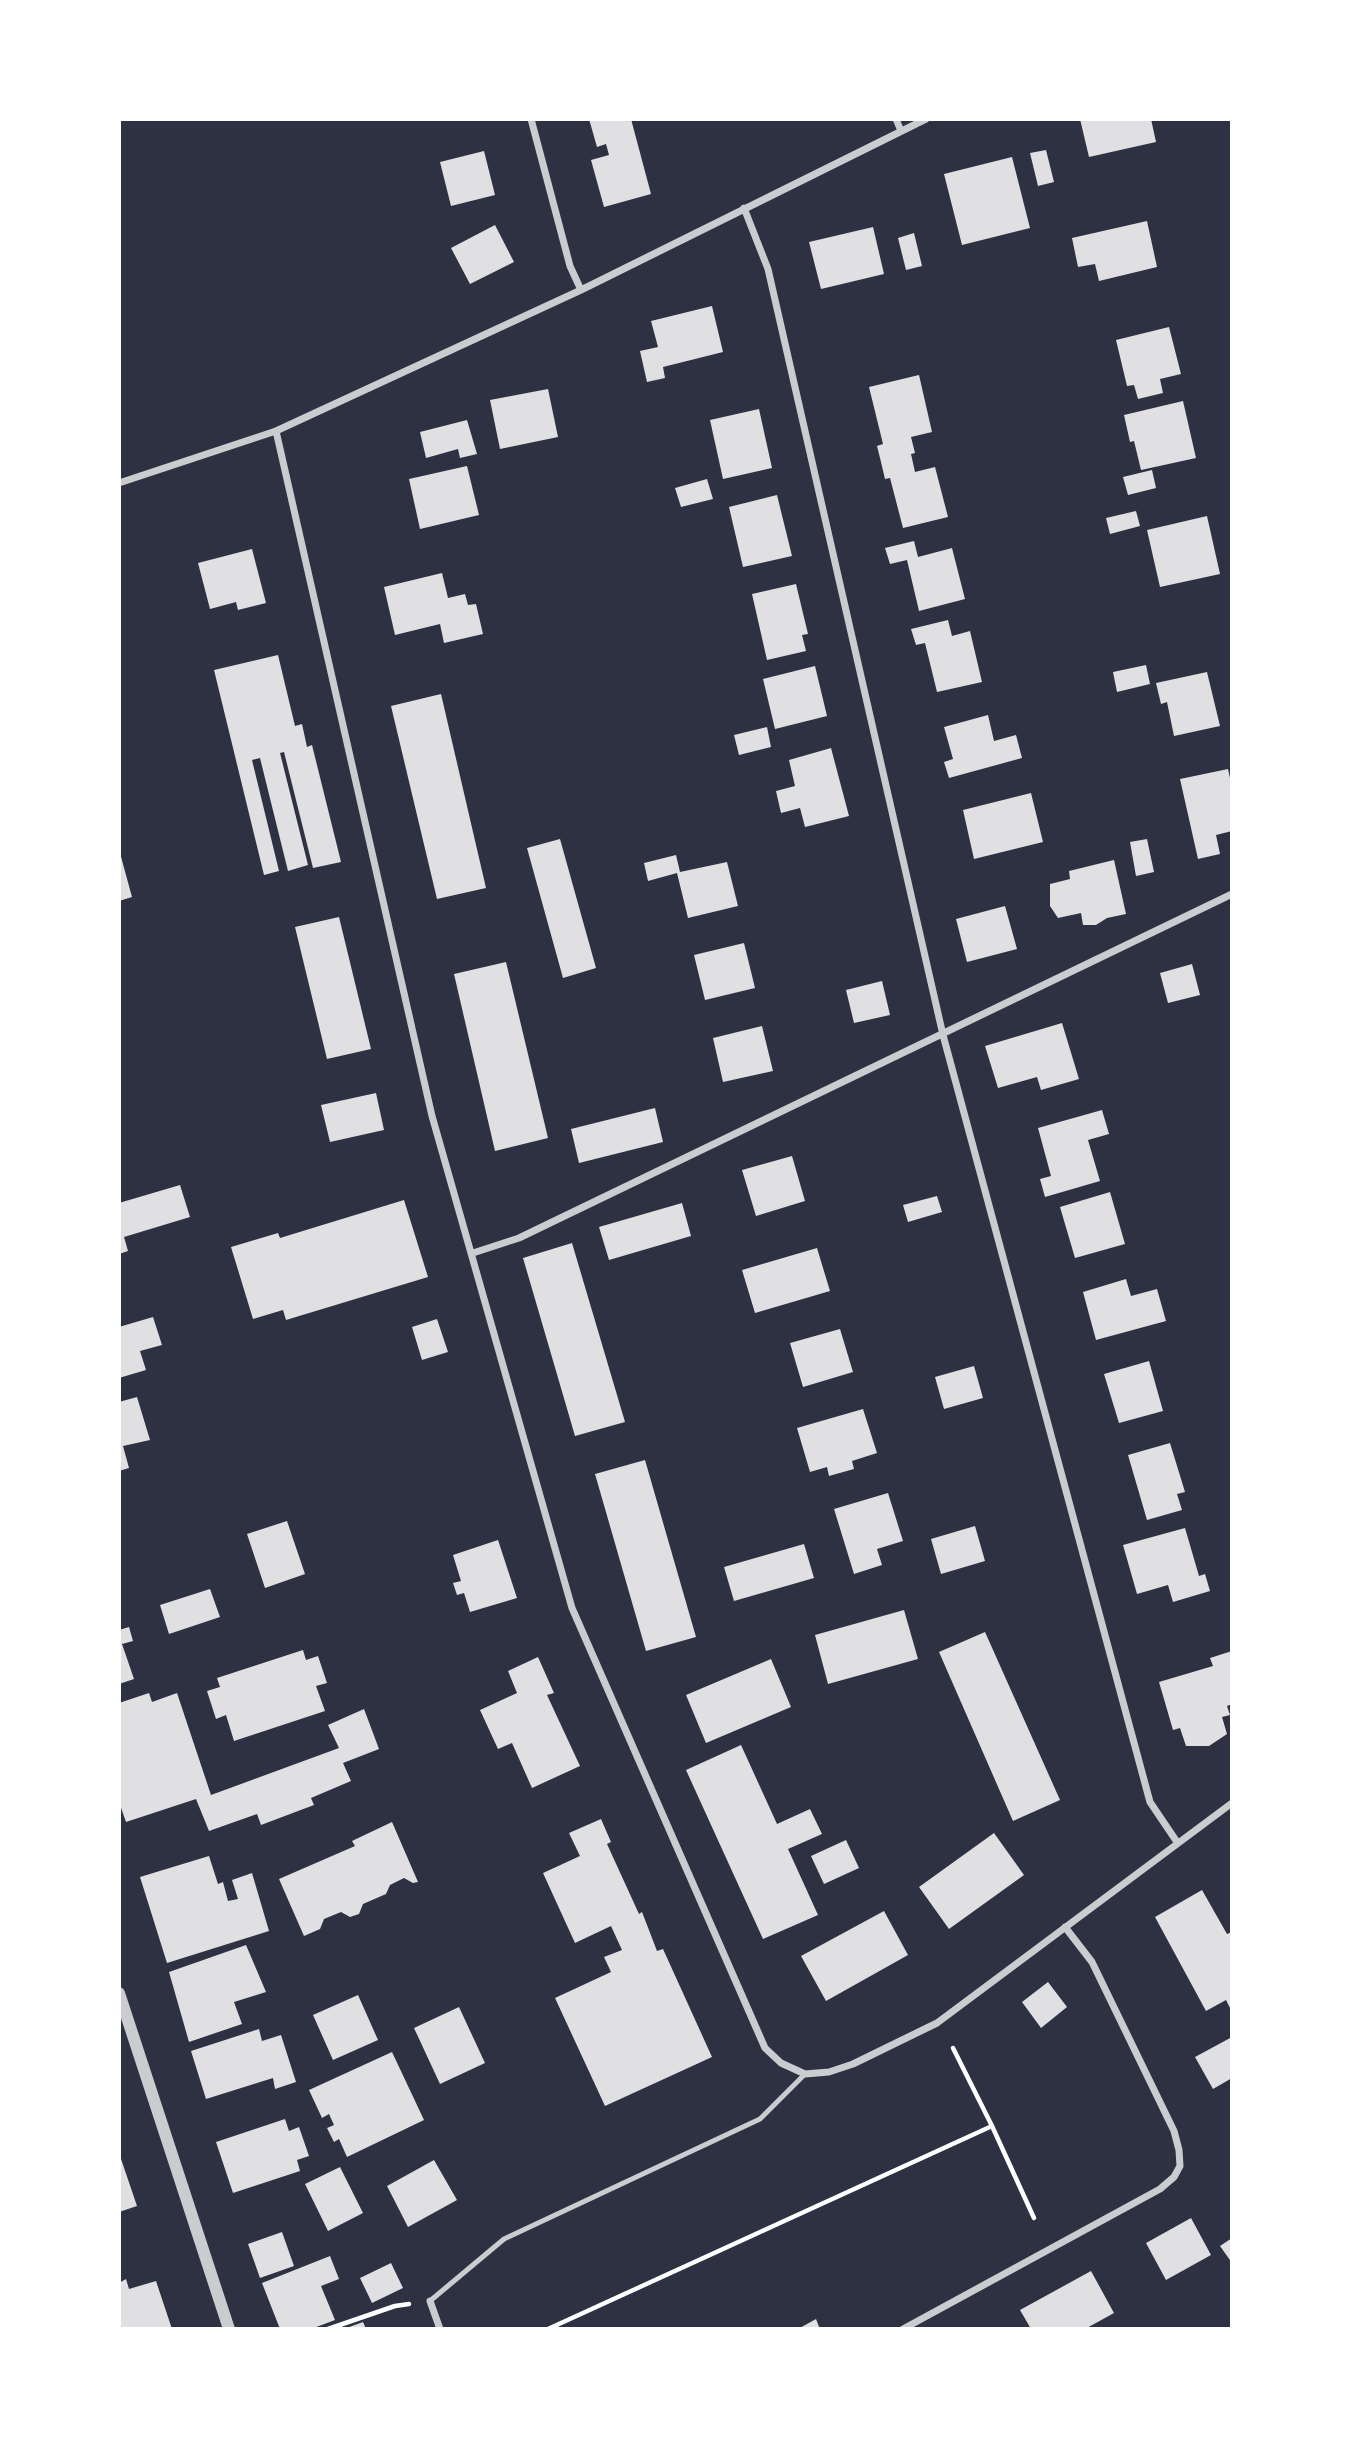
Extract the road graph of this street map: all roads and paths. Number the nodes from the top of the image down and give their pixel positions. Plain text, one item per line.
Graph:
1 (531, 119) edge
2 (897, 119) edge
3 (926, 119) edge
4 (901, 131) junction
5 (744, 208) junction
6 (581, 290) junction
7 (276, 431) junction
8 (119, 483) edge
9 (1232, 894) edge
10 (943, 1035) junction
11 (473, 1253) junction
12 (1232, 1803) edge
13 (1177, 1842) junction
14 (1065, 1927) junction
15 (119, 1993) edge
16 (953, 2048) dead end
17 (805, 2074) junction
18 (992, 2126) junction
19 (1034, 2218) dead end
20 (430, 2301) joint
21 (395, 2306) dead end
22 (229, 2329) edge
23 (328, 2329) edge
24 (440, 2329) edge
25 (548, 2329) edge
26 (903, 2329) edge

1 - 6 street
2 - 4 street
3 - 4 street
4 - 5 street
5 - 6 street
5 - 10 street
6 - 7 street
7 - 8 street
7 - 11 street
9 - 10 street
10 - 11 street
10 - 13 street
11 - 17 street
12 - 13 street
13 - 14 street
14 - 17 street
14 - 26 street
15 - 22 street
16 - 18 path
17 - 20 lane
18 - 19 path
18 - 25 path
20 - 24 street
21 - 23 path

